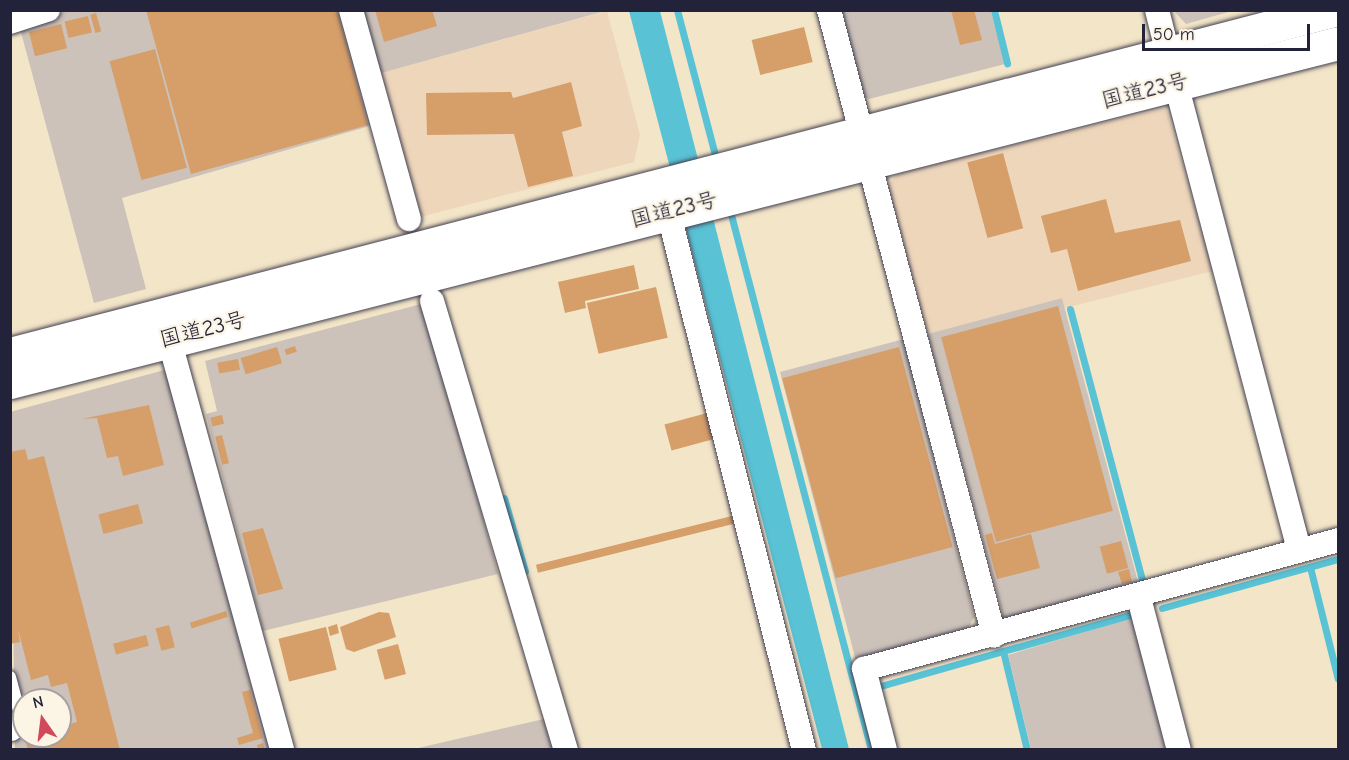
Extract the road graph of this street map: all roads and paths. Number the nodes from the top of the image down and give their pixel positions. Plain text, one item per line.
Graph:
1 (48, 10) edge
2 (351, 10) edge
3 (829, 10) edge
4 (1157, 10) edge
5 (1334, 10) edge
6 (10, 22) edge
7 (1338, 43) edge
8 (1167, 50) junction
9 (1176, 84) junction
10 (865, 146) junction
11 (668, 201) junction
12 (409, 219) dead end
13 (432, 302) dead end
14 (169, 339) junction
15 (10, 354) edge
16 (10, 382) edge
17 (1338, 540) edge
18 (1299, 550) junction
19 (1139, 598) junction
20 (994, 636) junction
21 (10, 677) edge
22 (11, 729) edge
23 (282, 750) edge
24 (566, 750) edge
25 (804, 750) edge
26 (885, 750) edge
27 (1179, 750) edge

1 - 6 street
2 - 12 street
3 - 10 street
4 - 8 street
5 - 8 highway, 国道23号
7 - 9 highway, 国道23号
8 - 10 highway, 国道23号
9 - 10 highway, 国道23号
9 - 18 street
10 - 11 highway, 国道23号
10 - 20 street
11 - 14 highway, 国道23号
11 - 15 highway, 国道23号
11 - 25 street
13 - 24 street
14 - 16 highway, 国道23号
14 - 23 street
17 - 18 street
18 - 19 street
19 - 20 street
19 - 27 street
20 - 26 street
21 - 22 lane

